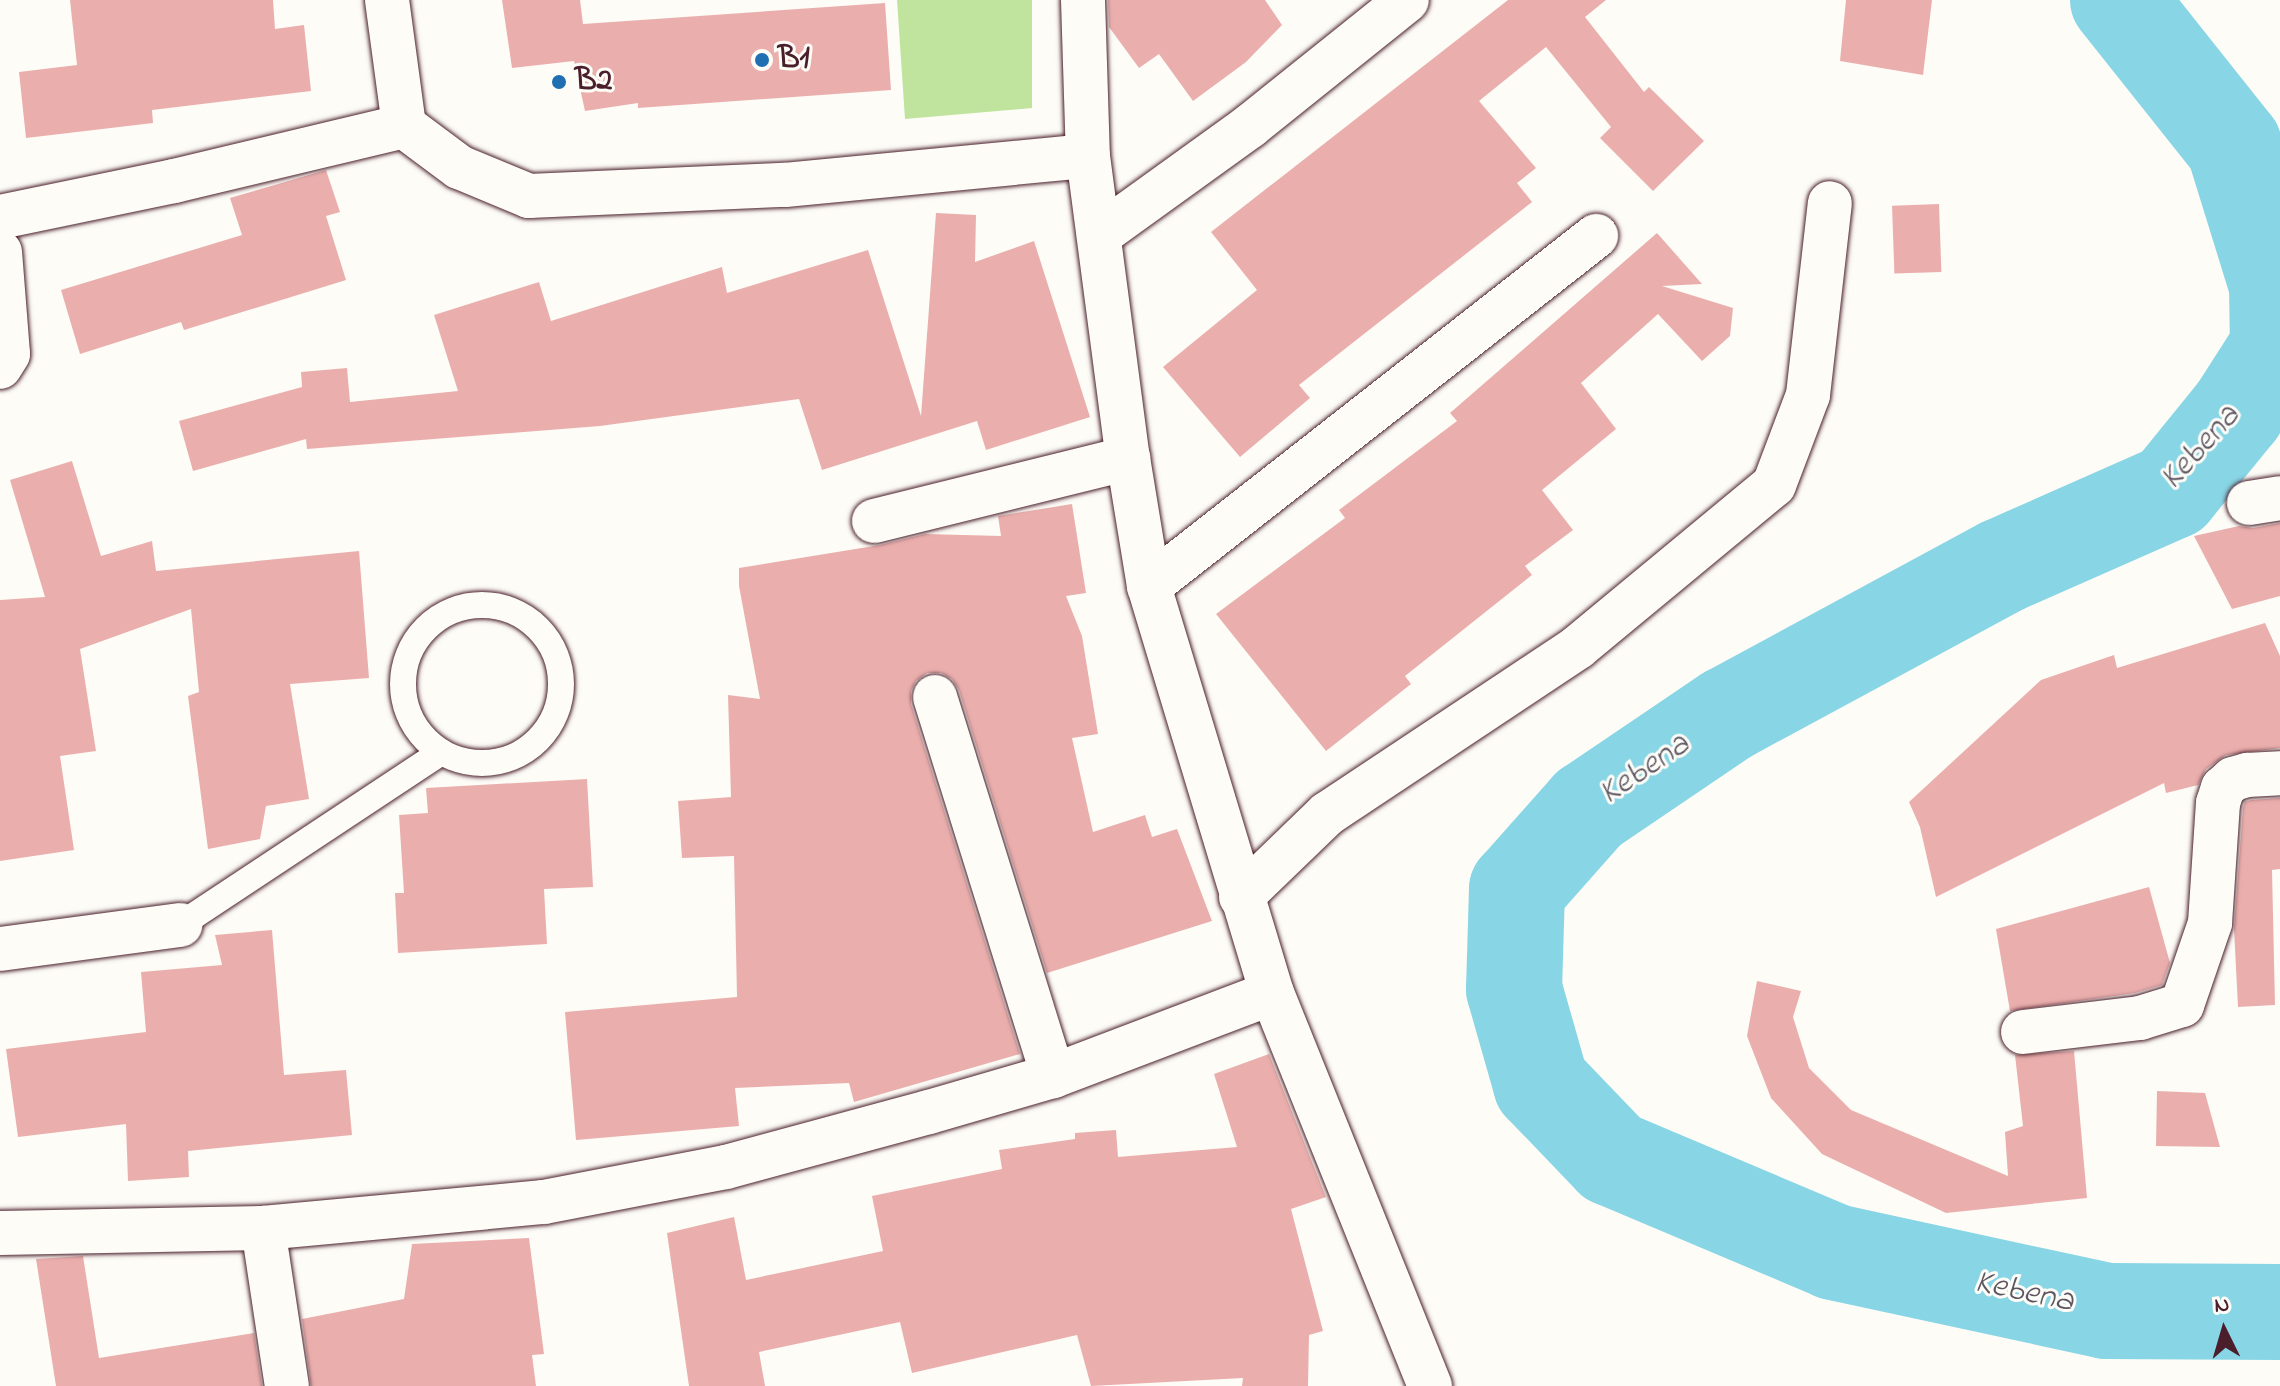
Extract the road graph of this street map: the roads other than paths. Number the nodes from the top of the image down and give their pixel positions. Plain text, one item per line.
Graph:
1 (387, 0) edge
2 (1083, 0) edge
3 (1407, 0) edge
4 (404, 126) junction
5 (1088, 156) junction
6 (1830, 203) dead end
7 (0, 217) edge
8 (1099, 235) junction
9 (1596, 236) dead end
10 (0, 252) edge
11 (0, 367) edge
12 (1128, 458) junction
13 (874, 521) dead end
14 (1149, 586) junction
15 (935, 697) dead end
16 (441, 752) junction
17 (2280, 773) edge
18 (1241, 897) junction
19 (180, 925) joint
20 (0, 949) edge
21 (1272, 993) junction
22 (2023, 1032) dead end
23 (1053, 1076) junction
24 (263, 1228) junction
25 (0, 1233) edge
26 (287, 1386) edge
27 (1430, 1386) edge

1 - 4 street
2 - 5 street
3 - 8 street
4 - 5 street
4 - 7 street
5 - 8 street
6 - 18 street
8 - 12 street
9 - 14 street
10 - 11 street
12 - 13 street
12 - 14 street
14 - 18 street
15 - 23 street
16 - 16 lane
16 - 19 lane
17 - 22 street
18 - 21 street
19 - 20 street
21 - 23 street
21 - 27 street
23 - 24 street
24 - 25 street
24 - 26 street

